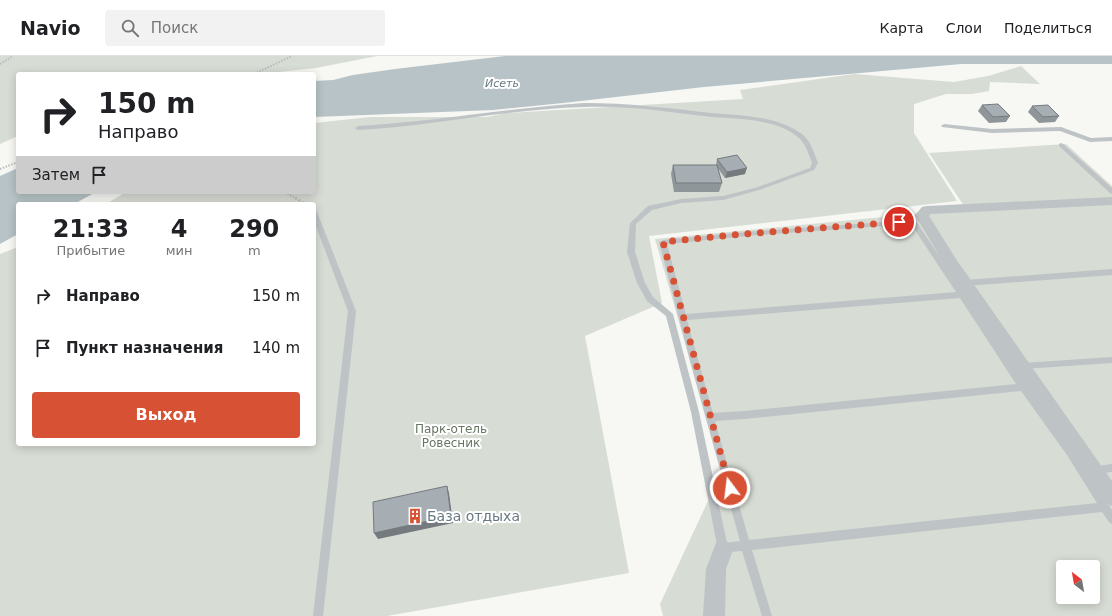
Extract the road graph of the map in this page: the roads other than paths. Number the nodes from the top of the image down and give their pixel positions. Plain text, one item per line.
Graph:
1 (944, 126) dead end
2 (358, 128) dead end
3 (1112, 140) edge
4 (1061, 146) dead end
5 (1112, 192) edge
6 (1112, 201) edge
7 (316, 217) edge
8 (1112, 272) edge
9 (962, 289) junction
10 (684, 317) junction
11 (1112, 360) edge
12 (1023, 366) junction
13 (1023, 387) junction
14 (711, 417) junction
15 (1112, 468) edge
16 (1093, 470) junction
17 (1108, 502) edge
18 (1112, 519) edge
19 (746, 546) junction
20 (723, 550) junction
21 (318, 616) edge
22 (714, 616) edge
23 (767, 616) edge

1 - 3 lane
2 - 20 lane
4 - 5 lane
6 - 9 street
7 - 21 lane
8 - 9 lane
9 - 10 lane
9 - 10 lane
9 - 12 street
9 - 13 lane
10 - 14 lane
11 - 12 lane
12 - 16 street
13 - 14 lane
13 - 17 lane
14 - 19 lane
15 - 16 lane
16 - 17 street
17 - 18 lane
17 - 19 lane
19 - 20 lane
19 - 23 lane
20 - 22 street

